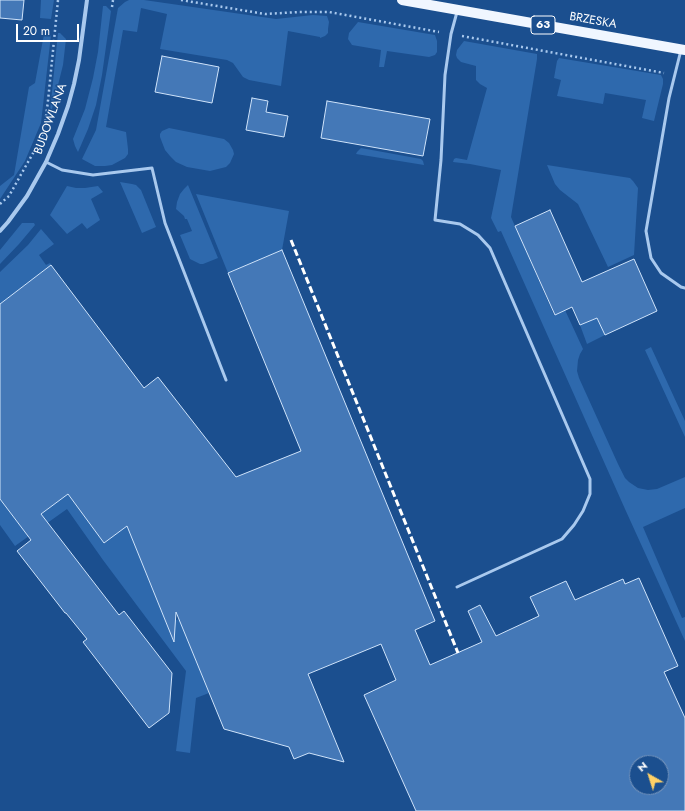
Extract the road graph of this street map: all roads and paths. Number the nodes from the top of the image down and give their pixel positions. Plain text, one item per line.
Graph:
1 (58, 0) edge
2 (87, 0) edge
3 (113, 0) edge
4 (181, 0) edge
5 (402, 0) edge
6 (112, 7) dead end
7 (457, 10) junction
8 (451, 34) junction
9 (683, 50) edge
10 (674, 74) junction
11 (46, 162) junction
12 (0, 204) edge
13 (0, 232) edge
14 (685, 288) edge
15 (226, 380) dead end
16 (457, 587) dead end

1 - 12 path
2 - 11 street, BUDOWLANA
3 - 6 path
4 - 8 path
5 - 7 main road, BRZESKA / 63
7 - 8 lane
7 - 9 main road, BRZESKA / 63
8 - 10 path
8 - 16 lane
9 - 10 lane
10 - 14 lane
11 - 13 street, BUDOWLANA
11 - 15 lane

